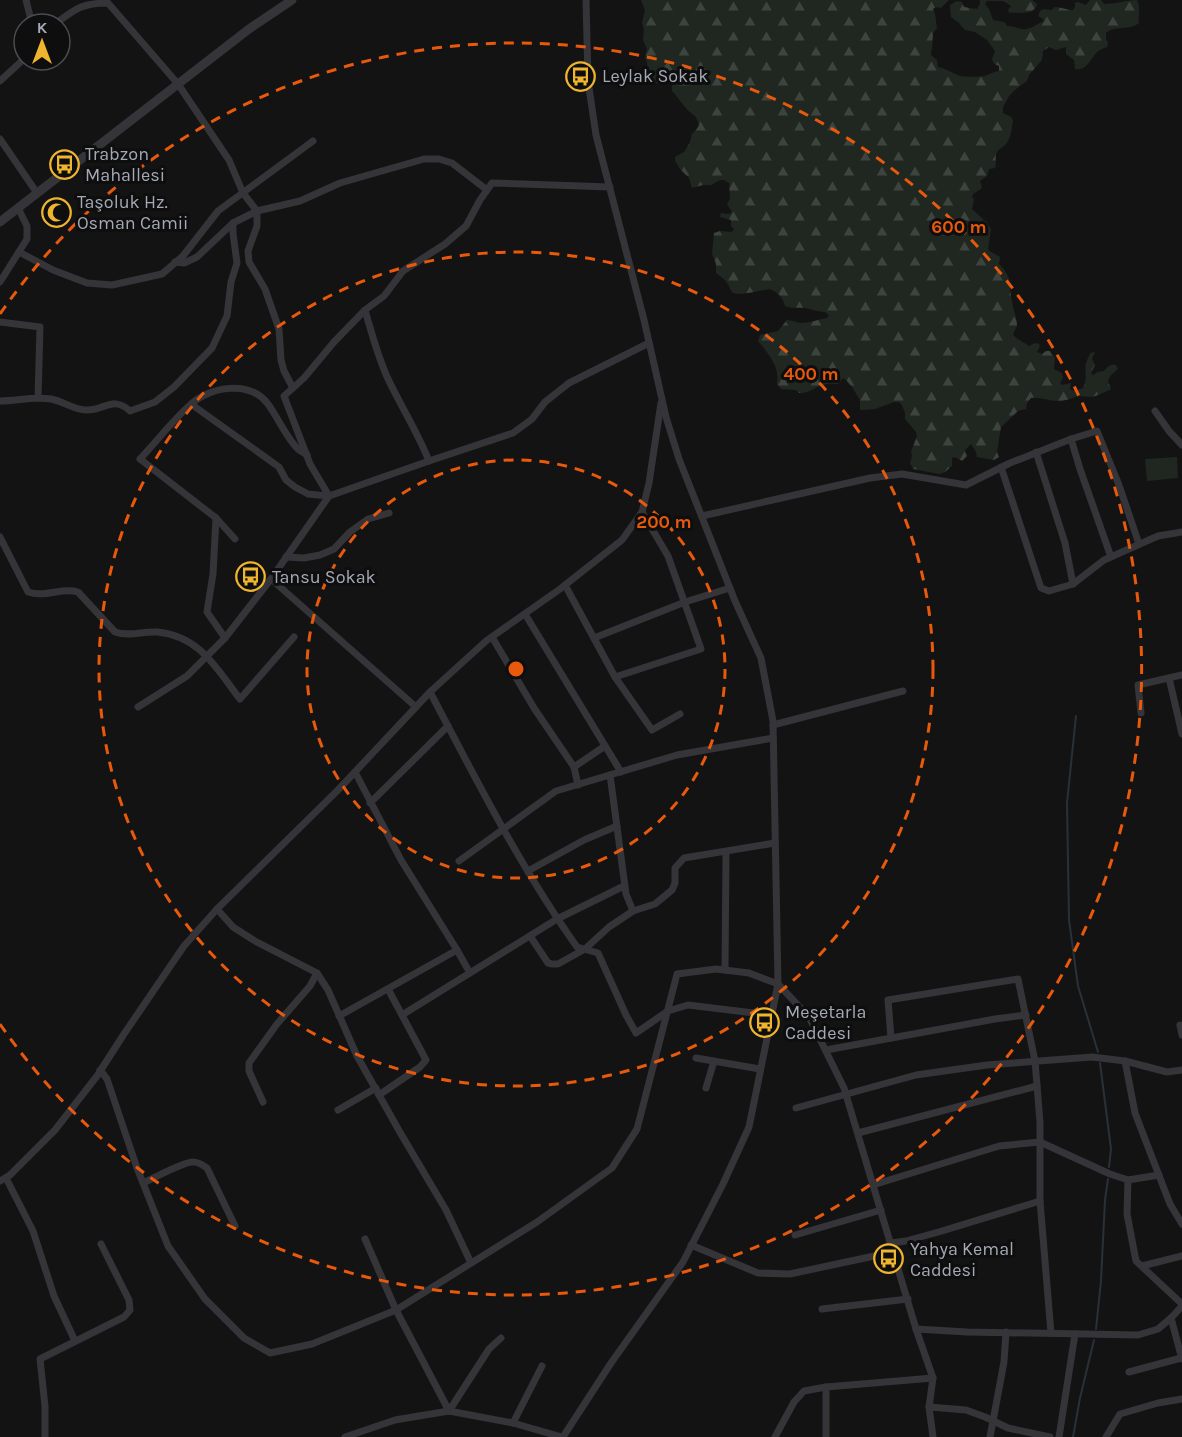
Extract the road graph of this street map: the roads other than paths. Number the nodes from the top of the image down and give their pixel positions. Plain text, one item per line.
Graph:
1 (292, 0) edge
2 (586, 0) edge
3 (71, 12) edge
4 (12, 70) edge
5 (0, 81) edge
6 (178, 84) junction
7 (0, 139) edge
8 (313, 141) dead end
9 (610, 187) junction
10 (487, 190) junction
11 (37, 193) junction
12 (243, 193) junction
13 (18, 208) junction
14 (257, 211) junction
15 (0, 222) edge
16 (233, 223) junction
17 (19, 252) junction
18 (175, 262) junction
19 (0, 282) edge
20 (365, 310) junction
21 (0, 322) edge
22 (649, 343) junction
23 (293, 388) junction
24 (661, 397) junction
25 (38, 398) junction
26 (0, 401) edge
27 (191, 404) junction
28 (1155, 411) dead end
29 (1071, 439) junction
30 (1182, 446) edge
31 (1036, 452) junction
32 (307, 455) junction
33 (429, 461) junction
34 (1001, 468) junction
35 (329, 496) junction
36 (642, 512) junction
37 (389, 513) dead end
38 (702, 516) junction
39 (216, 518) junction
40 (1182, 532) edge
41 (0, 537) edge
42 (235, 539) dead end
43 (1139, 544) junction
44 (286, 557) junction
45 (1111, 557) junction
46 (271, 579) junction
47 (1073, 584) junction
48 (565, 585) junction
49 (730, 588) junction
50 (685, 602) junction
51 (525, 614) junction
52 (294, 637) dead end
53 (492, 637) junction
54 (225, 638) junction
55 (594, 638) junction
56 (207, 656) junction
57 (1182, 675) edge
58 (615, 676) junction
59 (1169, 678) junction
60 (903, 691) dead end
61 (430, 692) junction
62 (138, 707) dead end
63 (416, 707) junction
64 (1141, 713) dead end
65 (680, 714) dead end
66 (773, 725) junction
67 (448, 726) junction
68 (1182, 734) edge
69 (773, 738) junction
70 (605, 746) junction
71 (574, 767) junction
72 (355, 772) junction
73 (621, 772) junction
74 (610, 775) junction
75 (578, 785) junction
76 (370, 803) junction
77 (617, 826) junction
78 (503, 830) junction
79 (775, 843) junction
80 (726, 852) junction
81 (459, 861) dead end
82 (528, 871) junction
83 (624, 886) junction
84 (217, 909) junction
85 (633, 911) junction
86 (557, 919) junction
87 (530, 936) junction
88 (457, 950) junction
89 (585, 950) junction
90 (725, 970) junction
91 (317, 974) junction
92 (470, 974) junction
93 (778, 984) junction
94 (388, 989) junction
95 (668, 1011) junction
96 (402, 1015) junction
97 (771, 1015) junction
98 (1026, 1015) junction
99 (339, 1016) junction
100 (1180, 1025) dead end
101 (1182, 1035) edge
102 (891, 1038) junction
103 (826, 1050) junction
104 (696, 1058) dead end
105 (714, 1061) junction
106 (1035, 1061) junction
107 (1125, 1061) junction
108 (760, 1069) junction
109 (100, 1070) junction
110 (1182, 1070) edge
111 (1037, 1086) junction
112 (706, 1088) dead end
113 (377, 1092) junction
114 (846, 1094) junction
115 (263, 1102) dead end
116 (796, 1108) dead end
117 (338, 1110) dead end
118 (858, 1133) junction
119 (1040, 1142) junction
120 (1159, 1175) junction
121 (3, 1180) edge
122 (1128, 1180) junction
123 (143, 1183) junction
124 (873, 1185) junction
125 (1040, 1201) junction
126 (881, 1210) junction
127 (1182, 1224) edge
128 (235, 1226) dead end
129 (795, 1235) dead end
130 (365, 1239) dead end
131 (891, 1243) junction
132 (101, 1244) dead end
133 (691, 1245) junction
134 (893, 1252) junction
135 (1182, 1257) edge
136 (471, 1263) junction
137 (1142, 1266) junction
138 (908, 1299) junction
139 (1182, 1305) edge
140 (822, 1309) dead end
141 (396, 1311) junction
142 (1171, 1318) junction
143 (916, 1329) junction
144 (1006, 1332) junction
145 (1051, 1333) junction
146 (1075, 1334) junction
147 (501, 1338) dead end
148 (75, 1341) junction
149 (1181, 1359) edge
150 (542, 1366) dead end
151 (1129, 1372) dead end
152 (933, 1378) junction
153 (826, 1387) junction
154 (1182, 1399) edge
155 (929, 1407) junction
156 (449, 1411) junction
157 (994, 1421) junction
158 (513, 1423) junction
159 (45, 1437) edge
160 (345, 1437) edge
161 (563, 1437) edge
162 (775, 1437) edge
163 (826, 1437) edge
164 (933, 1437) edge
165 (990, 1437) edge
166 (1050, 1437) edge
167 (1059, 1437) edge
168 (1106, 1437) edge

1 - 6 street
2 - 9 street
3 - 6 street
4 - 5 street
6 - 11 street
6 - 12 street
7 - 11 street
8 - 12 street
9 - 10 street
9 - 22 street
10 - 14 street
10 - 20 street
11 - 13 street
12 - 14 street
12 - 18 street
13 - 15 street
13 - 17 street
14 - 16 street
14 - 23 street
16 - 18 street
16 - 25 street
17 - 18 street
17 - 19 street
20 - 23 street
20 - 33 street
21 - 25 street
22 - 24 street
22 - 33 street
23 - 32 street
24 - 36 street
24 - 38 street
25 - 26 street
27 - 32 street
27 - 35 street
27 - 39 street
28 - 30 street
29 - 31 street
29 - 43 street
29 - 45 street
31 - 34 street
31 - 47 street
32 - 35 street
33 - 35 street
34 - 38 street
34 - 47 street
35 - 44 street
36 - 48 street
36 - 50 street
37 - 44 street
38 - 49 street
39 - 42 street
39 - 54 street
40 - 43 street
41 - 56 street
43 - 45 street
44 - 46 street
45 - 47 street
46 - 54 street
46 - 63 street
48 - 51 street
48 - 55 street
49 - 50 street
49 - 66 street
50 - 55 street
50 - 58 street
51 - 53 street
51 - 70 street
52 - 56 street
53 - 61 street
53 - 71 street
54 - 56 street
55 - 58 street
56 - 62 street
57 - 59 street
58 - 65 street
59 - 64 street
59 - 68 street
60 - 66 street
61 - 63 street
61 - 67 street
63 - 72 street
66 - 69 street
67 - 76 street
67 - 78 street
69 - 73 street
69 - 79 street
70 - 71 street
70 - 73 street
71 - 75 street
72 - 76 street
72 - 84 street
73 - 74 street
74 - 75 street
74 - 77 street
75 - 78 street
76 - 88 street
77 - 82 street
77 - 83 street
78 - 81 street
78 - 82 street
79 - 80 street
79 - 93 street
80 - 85 street
80 - 90 street
82 - 86 street
83 - 85 street
83 - 86 street
84 - 91 street
84 - 109 street
85 - 89 street
86 - 87 street
86 - 89 street
87 - 89 street
87 - 92 street
88 - 92 street
88 - 94 street
89 - 95 street
90 - 93 street
90 - 95 street
91 - 99 street
91 - 115 street
92 - 96 street
93 - 97 street
93 - 103 street
94 - 96 street
94 - 99 street
95 - 97 street
95 - 136 street
96 - 113 street
97 - 108 street
98 - 102 street
98 - 102 street
98 - 106 street
99 - 113 street
100 - 101 street
102 - 103 street
103 - 114 street
104 - 105 street
105 - 108 street
105 - 112 street
106 - 107 street
106 - 111 street
106 - 114 street
107 - 110 street
107 - 120 street
108 - 133 street
109 - 121 street
109 - 123 street
111 - 118 street
111 - 119 street
113 - 117 street
113 - 136 street
114 - 116 street
114 - 118 street
118 - 124 street
119 - 122 street
119 - 124 street
119 - 125 street
120 - 122 street
120 - 127 street
121 - 148 street
122 - 137 street
123 - 128 street
123 - 141 street
124 - 126 street
125 - 131 street
125 - 145 street
126 - 129 street
126 - 131 street
130 - 141 street
131 - 134 street
132 - 148 street
133 - 134 street
133 - 161 street
134 - 138 street
135 - 137 street
136 - 141 street
137 - 139 street
138 - 140 street
138 - 143 street
139 - 142 street
141 - 156 street
142 - 146 street
142 - 149 street
143 - 144 street
143 - 152 street
144 - 145 street
144 - 157 street
145 - 146 street
146 - 167 street
147 - 156 street
148 - 159 street
149 - 151 street
150 - 158 street
152 - 153 street
152 - 155 street
153 - 162 street
153 - 163 street
154 - 168 street
155 - 157 street
155 - 164 street
156 - 158 street
156 - 160 street
157 - 165 street
157 - 166 street
158 - 161 street

